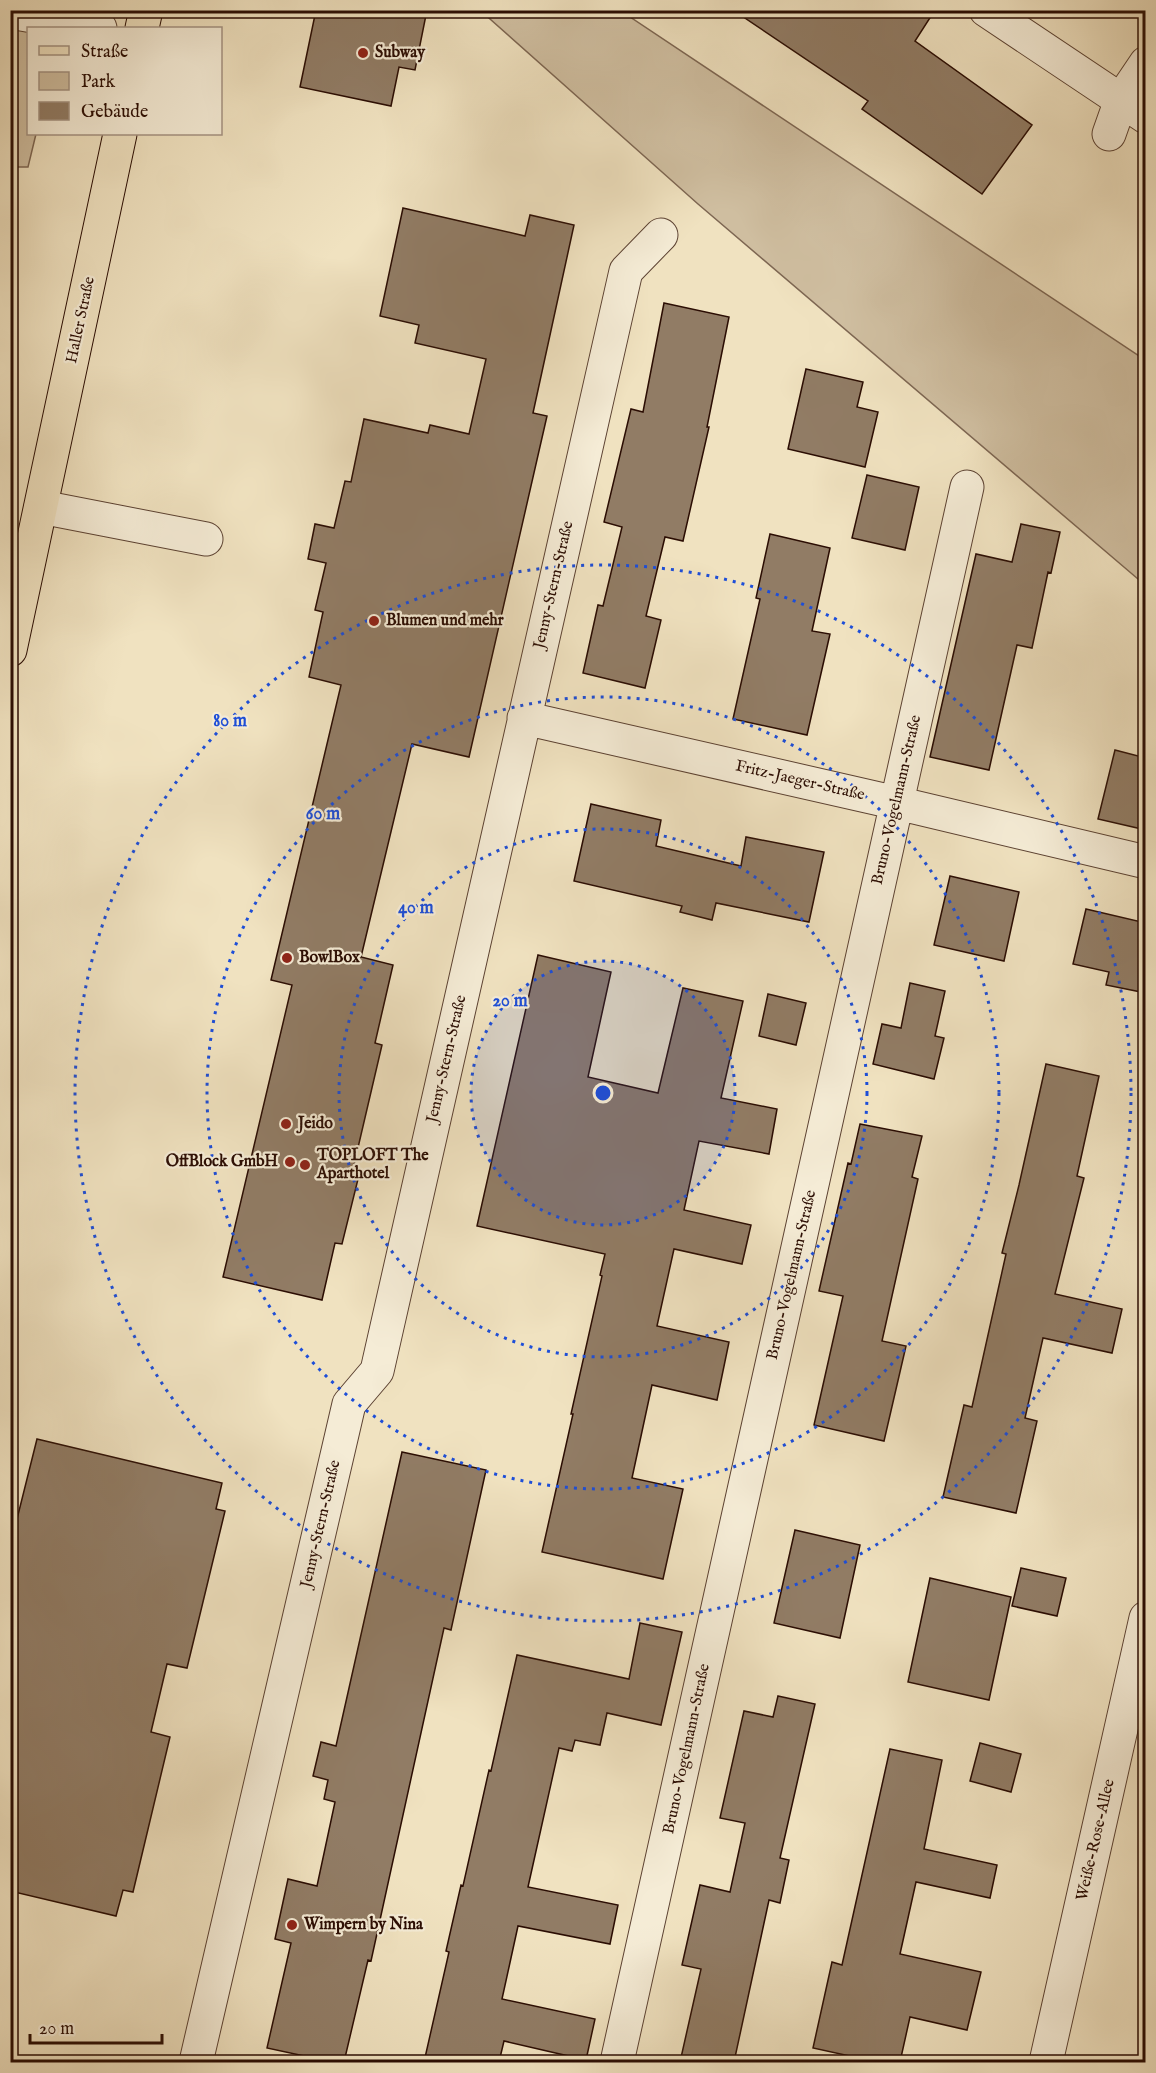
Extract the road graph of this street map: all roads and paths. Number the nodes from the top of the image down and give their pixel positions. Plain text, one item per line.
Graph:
1 (146, 10) edge
2 (986, 10) edge
3 (10, 12) edge
4 (94, 27) edge
5 (142, 27) edge
6 (1146, 63) edge
7 (1133, 109) edge
8 (1109, 134) dead end
9 (120, 135) edge
10 (661, 235) dead end
11 (967, 487) dead end
12 (41, 507) junction
13 (206, 539) dead end
14 (10, 650) edge
15 (524, 718) junction
16 (897, 803) junction
17 (1146, 862) edge
18 (1146, 1618) edge
19 (196, 2062) edge
20 (617, 2062) edge
21 (1046, 2062) edge

1 - 5 main road
2 - 7 street
3 - 4 street
6 - 7 street
7 - 8 street
9 - 12 main road, Haller Straße
10 - 15 street, Jenny-Stern-Straße
11 - 16 street, Bruno-Vogelmann-Straße
12 - 13 street
12 - 14 main road, Haller Straße
15 - 16 street, Fritz-Jaeger-Straße
15 - 19 street, Jenny-Stern-Straße
16 - 17 street, Fritz-Jaeger-Straße
16 - 20 street, Bruno-Vogelmann-Straße
18 - 21 street, Weiße-Rose-Allee

